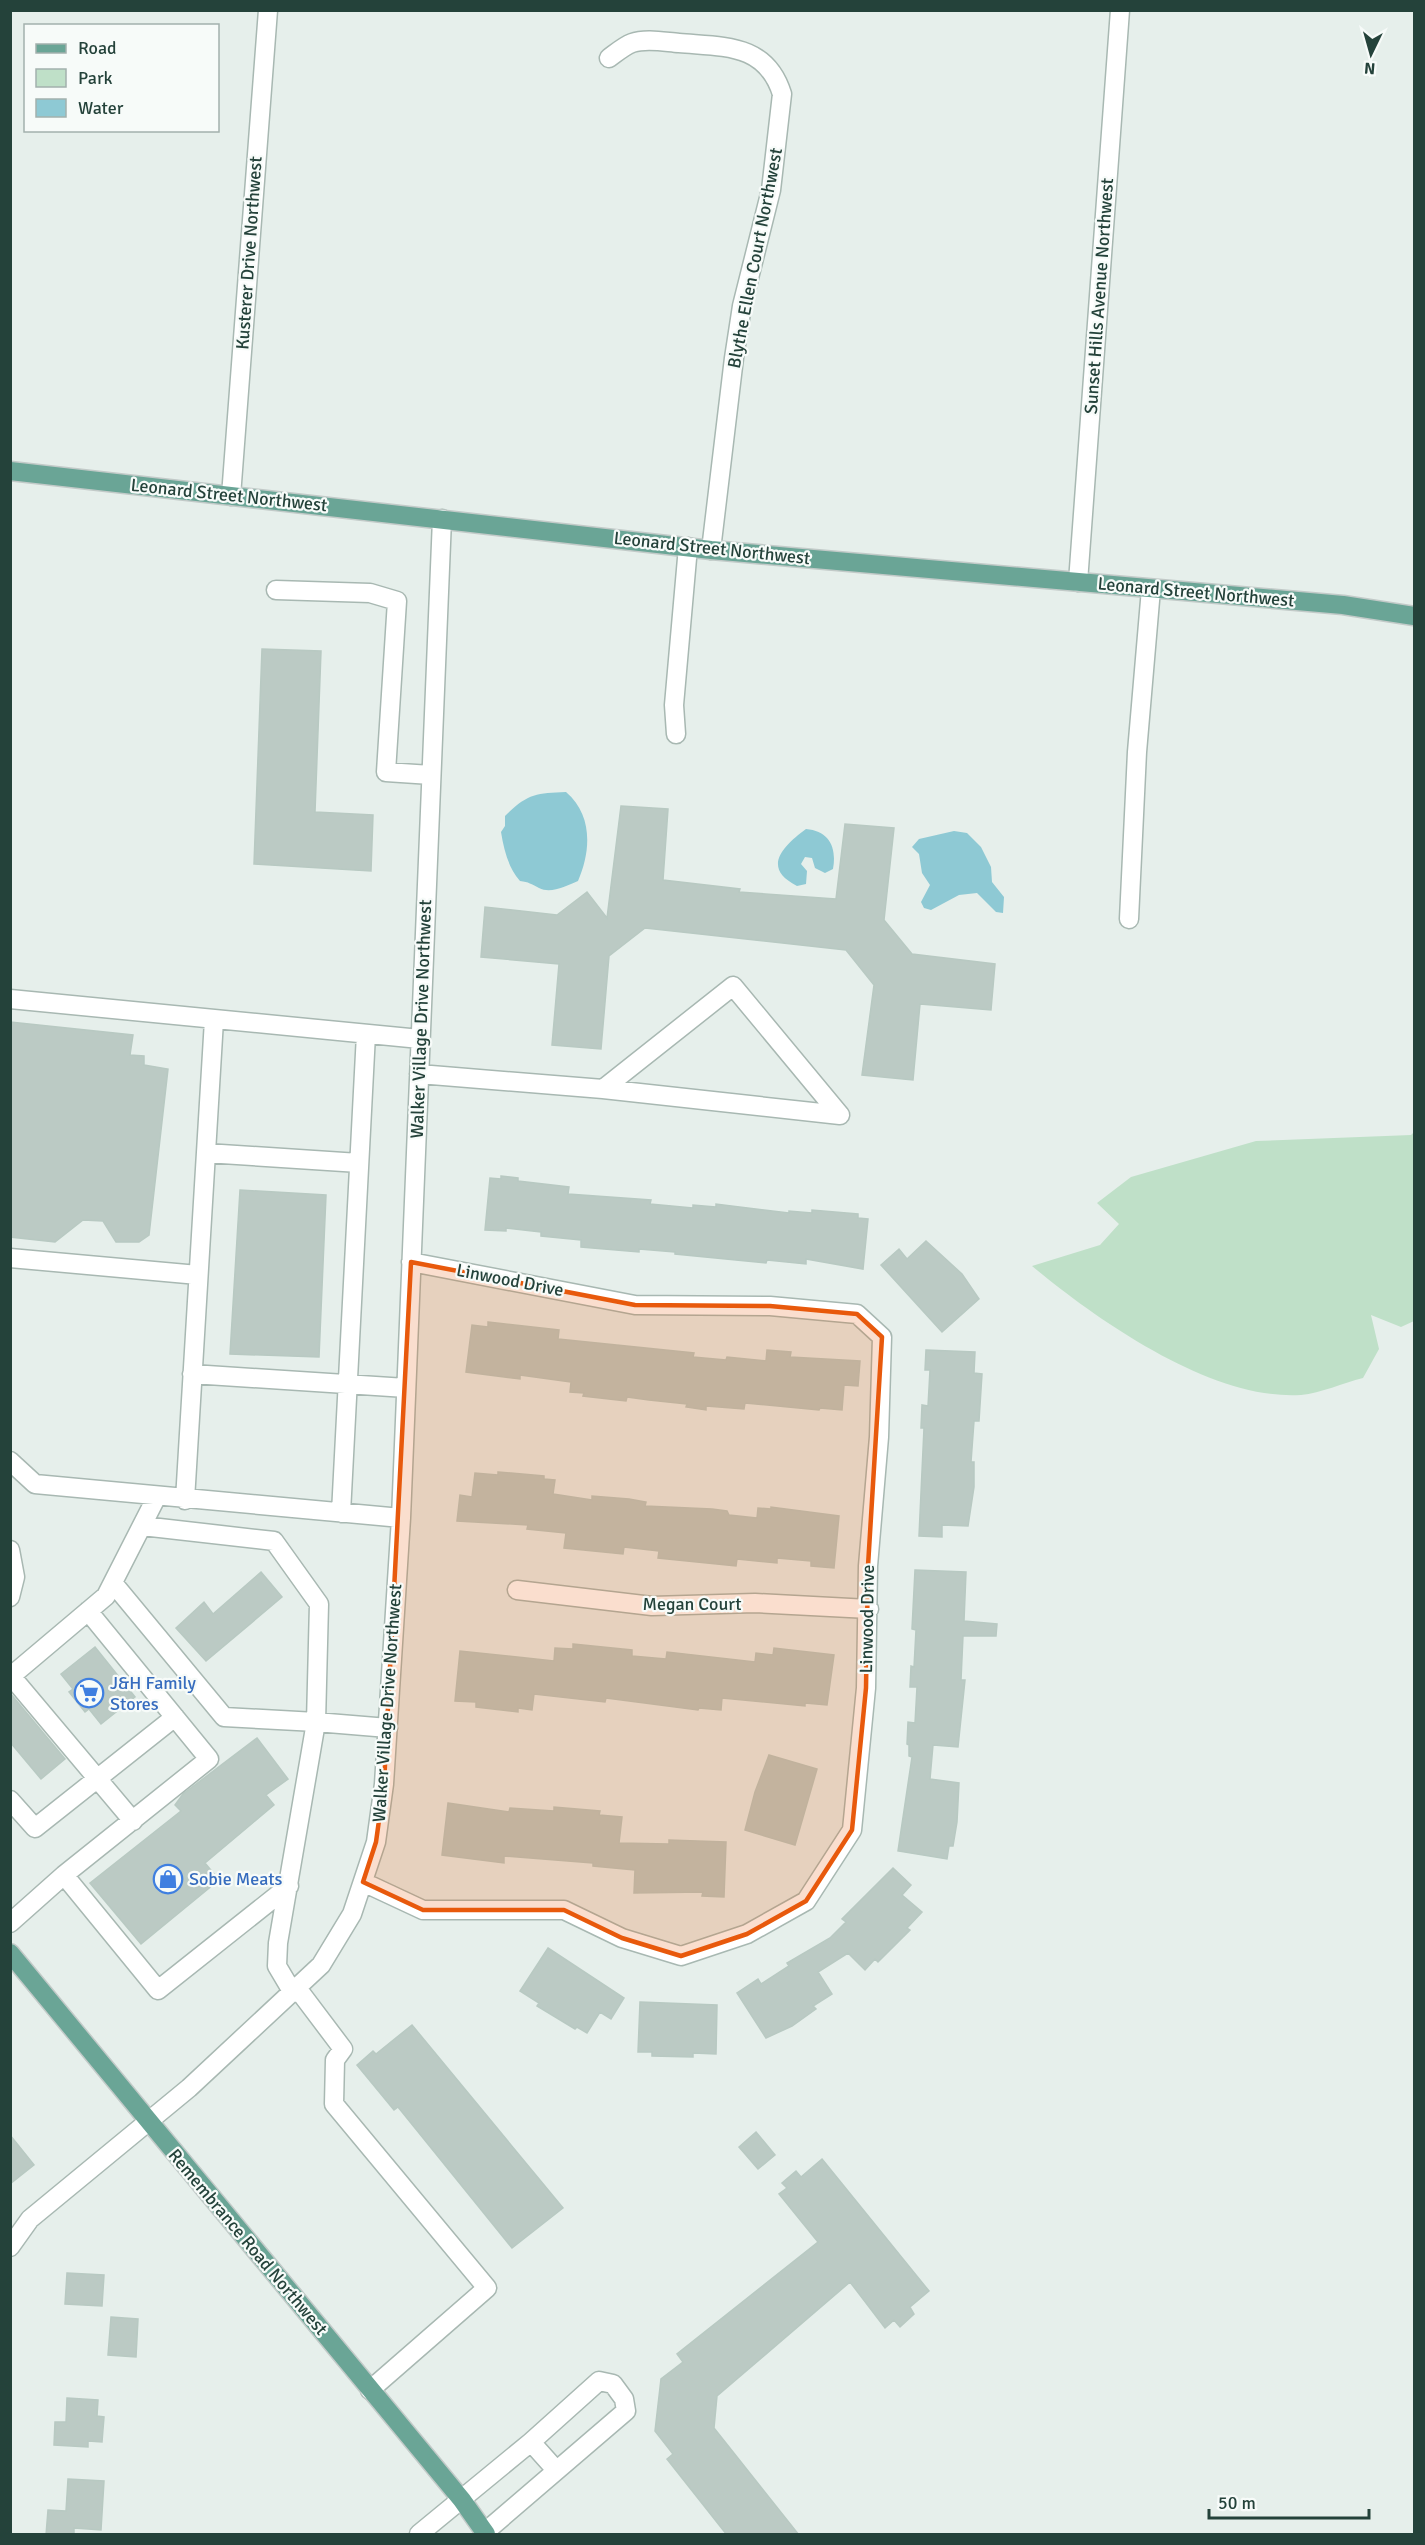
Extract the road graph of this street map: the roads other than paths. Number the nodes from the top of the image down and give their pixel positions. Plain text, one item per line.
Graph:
1 (268, 10) edge
2 (1120, 10) edge
3 (609, 58) dead end
4 (10, 471) edge
5 (231, 496) junction
6 (442, 519) junction
7 (688, 547) junction
8 (711, 550) junction
9 (1078, 582) junction
10 (1151, 589) junction
11 (276, 590) dead end
12 (1414, 616) edge
13 (676, 734) dead end
14 (431, 775) junction
15 (1129, 919) dead end
16 (10, 999) edge
17 (214, 1020) junction
18 (366, 1034) junction
19 (420, 1039) junction
20 (418, 1074) junction
21 (603, 1089) junction
22 (206, 1153) junction
23 (359, 1163) junction
24 (10, 1258) edge
25 (411, 1262) junction
26 (198, 1275) junction
27 (192, 1374) junction
28 (347, 1385) junction
29 (406, 1388) junction
30 (10, 1461) edge
31 (157, 1496) junction
32 (185, 1500) junction
33 (341, 1513) junction
34 (401, 1518) junction
35 (142, 1526) junction
36 (10, 1550) edge
37 (113, 1583) junction
38 (517, 1590) dead end
39 (10, 1597) edge
40 (869, 1609) junction
41 (88, 1611) junction
42 (11, 1676) edge
43 (175, 1717) junction
44 (316, 1722) junction
45 (388, 1728) junction
46 (97, 1777) junction
47 (10, 1800) edge
48 (133, 1821) junction
49 (64, 1875) junction
50 (363, 1882) junction
51 (289, 1886) junction
52 (10, 1923) edge
53 (10, 1953) edge
54 (295, 1990) junction
55 (148, 2122) junction
56 (10, 2247) edge
57 (370, 2390) junction
58 (531, 2442) junction
59 (556, 2470) junction
60 (462, 2500) junction
61 (487, 2534) edge
62 (419, 2535) edge

1 - 5 street, Kusterer Drive Northwest
2 - 9 street, Sunset Hills Avenue Northwest
3 - 8 street, Blythe Ellen Court Northwest
4 - 5 main road, Leonard Street Northwest
5 - 6 main road, Leonard Street Northwest
6 - 7 main road, Leonard Street Northwest
6 - 14 street, Walker Village Drive Northwest
7 - 8 main road, Leonard Street Northwest
7 - 13 street
8 - 9 main road, Leonard Street Northwest
9 - 10 main road, Leonard Street Northwest
10 - 12 main road, Leonard Street Northwest
10 - 15 street
11 - 14 street
14 - 19 street, Walker Village Drive Northwest
16 - 17 street
17 - 18 street
17 - 22 street
18 - 19 street
18 - 23 street
19 - 20 street, Walker Village Drive Northwest
20 - 21 street
20 - 25 street, Walker Village Drive Northwest
21 - 21 street
22 - 23 street
22 - 26 street
23 - 28 street
24 - 26 street
25 - 29 street, Walker Village Drive Northwest
25 - 40 street, Linwood Drive
26 - 27 street
27 - 28 street
27 - 32 street
28 - 29 street
28 - 33 street
29 - 34 street, Walker Village Drive Northwest
30 - 31 street
31 - 32 street
31 - 35 street
32 - 33 street
33 - 34 street
34 - 45 street, Walker Village Drive Northwest
35 - 37 street
35 - 44 street
36 - 39 street
37 - 41 street
37 - 44 street
38 - 40 street, Megan Court
40 - 50 street, Linwood Drive
41 - 42 street
41 - 43 street
42 - 46 street
43 - 46 street
43 - 48 street
44 - 45 street
44 - 51 street
45 - 50 street, Walker Village Drive Northwest
46 - 47 street
46 - 48 street
48 - 49 street
49 - 51 street
49 - 52 street
50 - 54 street, Walker Village Drive Northwest
51 - 54 street
53 - 55 main road, Remembrance Road Northwest
54 - 55 street, Walker Village Drive Northwest
54 - 57 street
55 - 56 street, Walker Village Drive Northwest
55 - 57 main road, Remembrance Road Northwest
57 - 60 main road, Remembrance Road Northwest
58 - 59 street
58 - 59 street
58 - 60 street
59 - 61 street
60 - 61 main road, Remembrance Road Northwest
60 - 62 street

